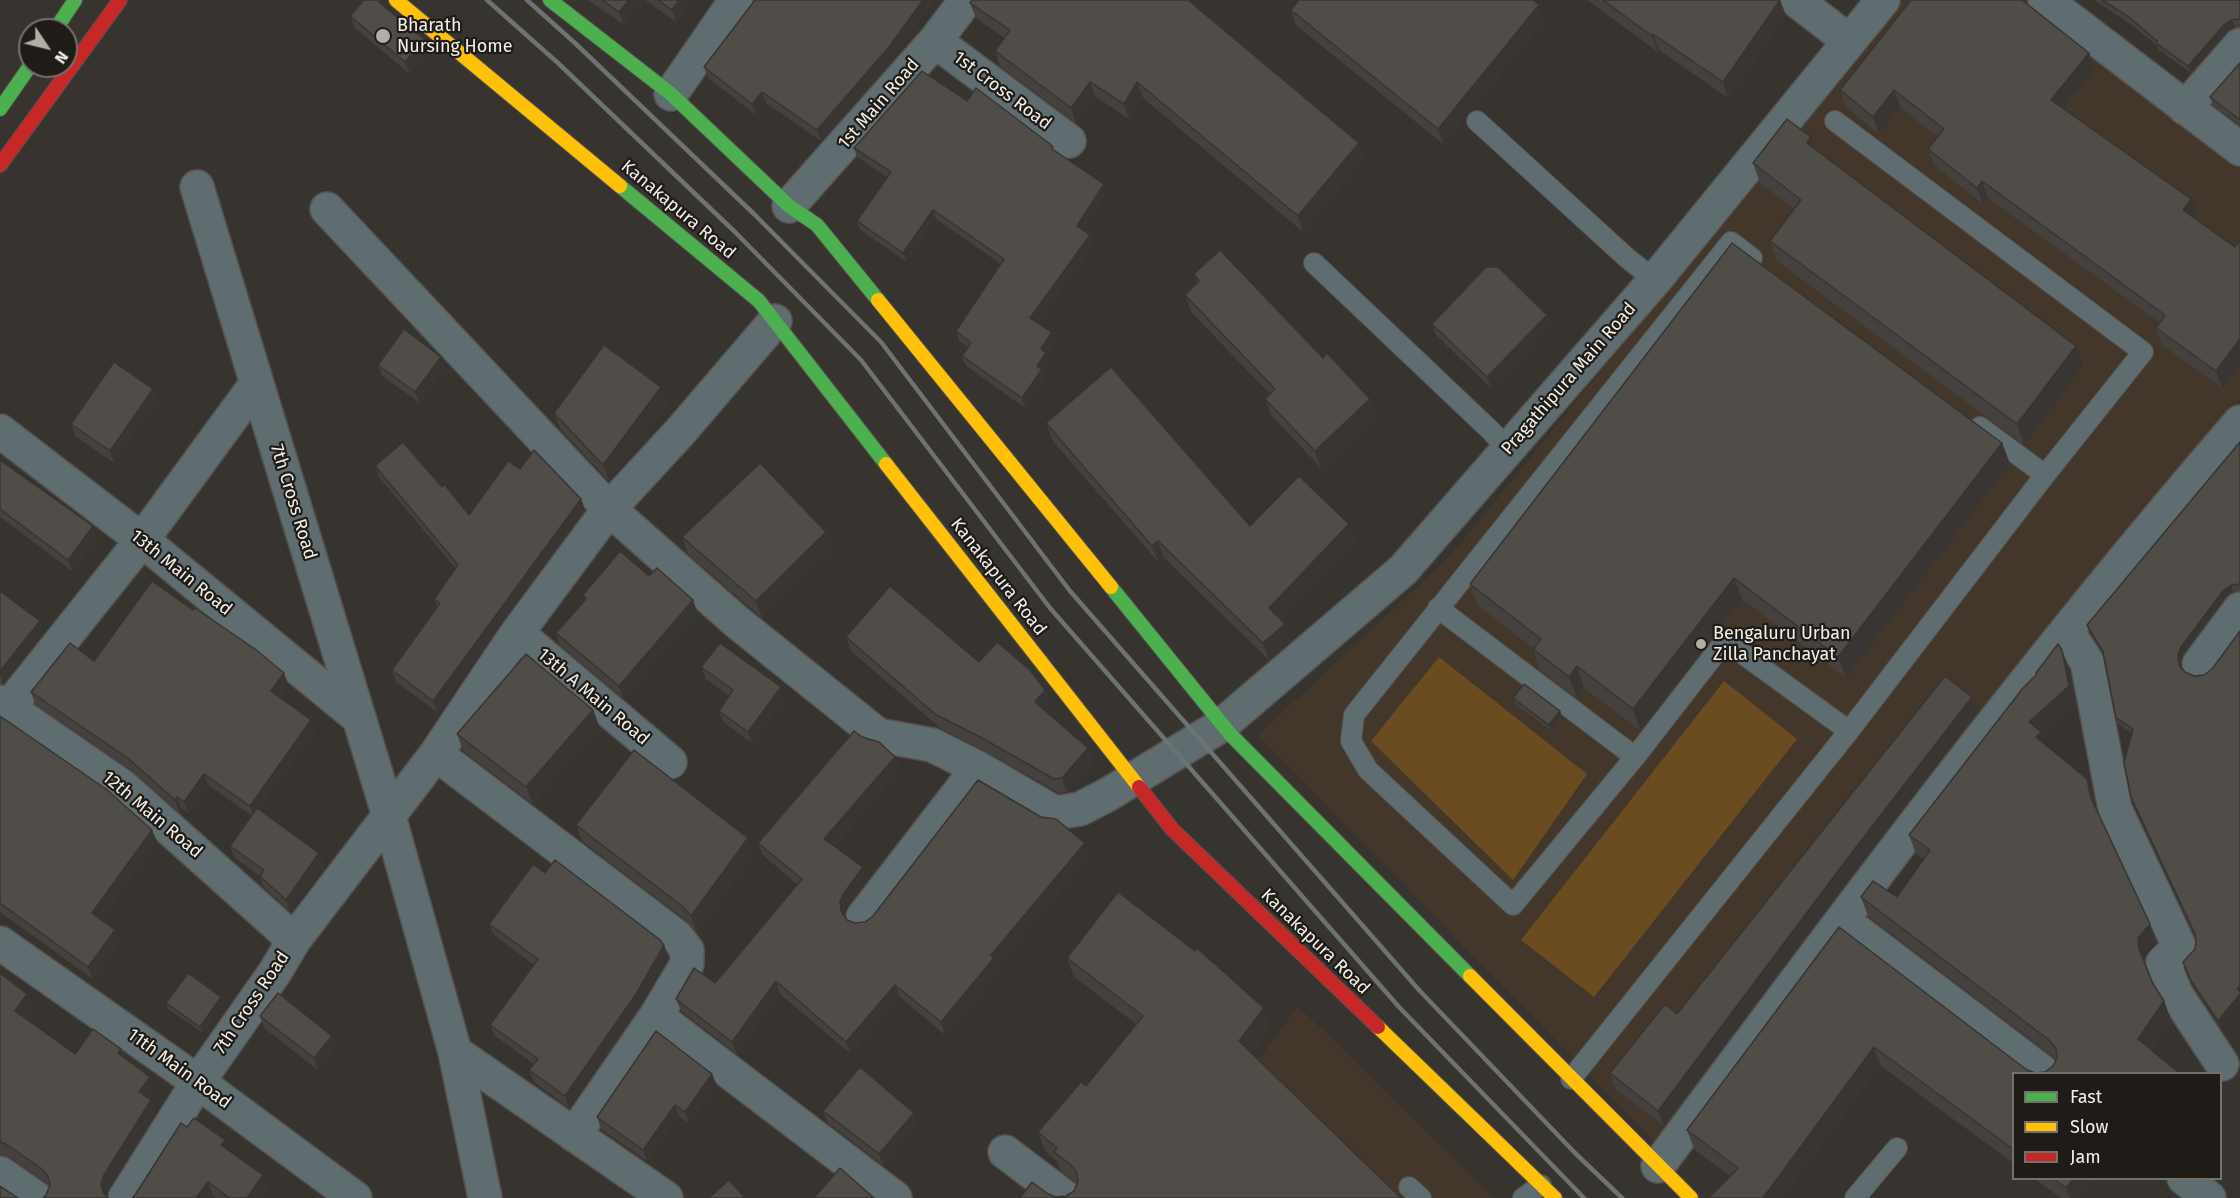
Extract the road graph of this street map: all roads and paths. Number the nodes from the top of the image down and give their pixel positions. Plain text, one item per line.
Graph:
1 (75, 0) edge
2 (120, 0) edge
3 (396, 0) edge
4 (550, 0) edge
5 (736, 0) edge
6 (966, 0) edge
7 (1796, 0) edge
8 (1883, 0) edge
9 (2063, 5) edge
10 (63, 18) edge
11 (935, 41) junction
12 (1850, 41) junction
13 (2240, 45) edge
14 (22, 78) edge
15 (671, 94) junction
16 (2185, 108) junction
17 (0, 109) edge
18 (1477, 121) dead end
19 (1835, 121) dead end
20 (1069, 141) dead end
21 (2240, 149) edge
22 (0, 165) edge
23 (197, 187) dead end
24 (789, 206) junction
25 (327, 209) dead end
26 (1314, 263) dead end
27 (1769, 271) edge
28 (1655, 280) junction
29 (775, 321) junction
30 (257, 383) junction
31 (1969, 419) edge
32 (2240, 422) edge
33 (0, 431) edge
34 (1508, 449) junction
35 (2045, 475) junction
36 (609, 509) junction
37 (142, 540) junction
38 (1438, 608) junction
39 (2240, 609) edge
40 (2067, 631) junction
41 (516, 633) junction
42 (2199, 664) dead end
43 (4, 705) edge
44 (359, 718) junction
45 (1222, 725) junction
46 (1849, 731) junction
47 (436, 754) junction
48 (1635, 757) junction
49 (670, 762) dead end
50 (978, 768) junction
51 (1133, 779) junction
52 (389, 816) junction
53 (863, 917) dead end
54 (1842, 920) junction
55 (294, 940) junction
56 (0, 943) edge
57 (656, 1016) junction
58 (455, 1052) junction
59 (2227, 1059) edge
60 (2042, 1072) edge
61 (1571, 1079) junction
62 (198, 1082) junction
63 (574, 1135) junction
64 (1898, 1148) dead end
65 (1005, 1152) dead end
66 (1658, 1166) junction
67 (0, 1173) edge
68 (1548, 1192) edge
69 (36, 1198) edge
70 (125, 1198) edge
71 (355, 1198) edge
72 (485, 1198) edge
73 (666, 1198) edge
74 (895, 1198) edge
75 (1066, 1198) edge
76 (1523, 1198) edge
77 (1691, 1198) edge
78 (1855, 1198) edge

1 - 10 main road
2 - 22 main road
3 - 29 main road, Kanakapura Road
4 - 15 main road
5 - 15 street
6 - 11 street, 1st Main Road
7 - 12 street
8 - 12 street, Pragathipura Main Road
9 - 16 street
11 - 20 street, 1st Cross Road
11 - 24 street, 1st Main Road
12 - 28 street, Pragathipura Main Road
13 - 16 street
14 - 17 main road
15 - 24 main road
16 - 21 street
18 - 28 lane
19 - 35 lane
23 - 30 street, 7th Cross Road
24 - 45 main road
25 - 36 street, Pragathipura Main Road
26 - 34 lane
27 - 38 lane
28 - 34 street, Pragathipura Main Road
29 - 36 street
29 - 51 main road, Kanakapura Road
30 - 37 street
30 - 44 street, 7th Cross Road
31 - 35 lane
32 - 40 street
33 - 37 street, 13th Main Road
34 - 45 street, Pragathipura Main Road
35 - 46 lane
36 - 41 street
36 - 50 street, Pragathipura Main Road
37 - 43 street
37 - 44 street, 13th Main Road
38 - 48 lane
38 - 48 lane
39 - 42 street
40 - 54 street
40 - 59 street
41 - 47 street
41 - 49 street, 13th A Main Road
43 - 55 street, 12th Main Road
44 - 52 street, 7th Cross Road
45 - 51 street, Pragathipura Main Road
45 - 61 main road
46 - 48 lane
46 - 61 lane
47 - 52 street
47 - 57 street
50 - 51 street, Pragathipura Main Road
50 - 53 street
51 - 68 main road, Kanakapura Road
52 - 55 street, 7th Cross Road
52 - 58 street, 7th Cross Road
54 - 60 street
54 - 66 street
55 - 62 street, 7th Cross Road
56 - 62 street, 11th Main Road
57 - 63 street
57 - 74 street
58 - 63 street
58 - 72 street, 7th Cross Road
61 - 66 main road
62 - 70 street, 7th Cross Road
62 - 71 street, 11th Main Road
63 - 73 street
64 - 78 lane
65 - 75 street
66 - 77 main road
67 - 69 street
68 - 76 lane

